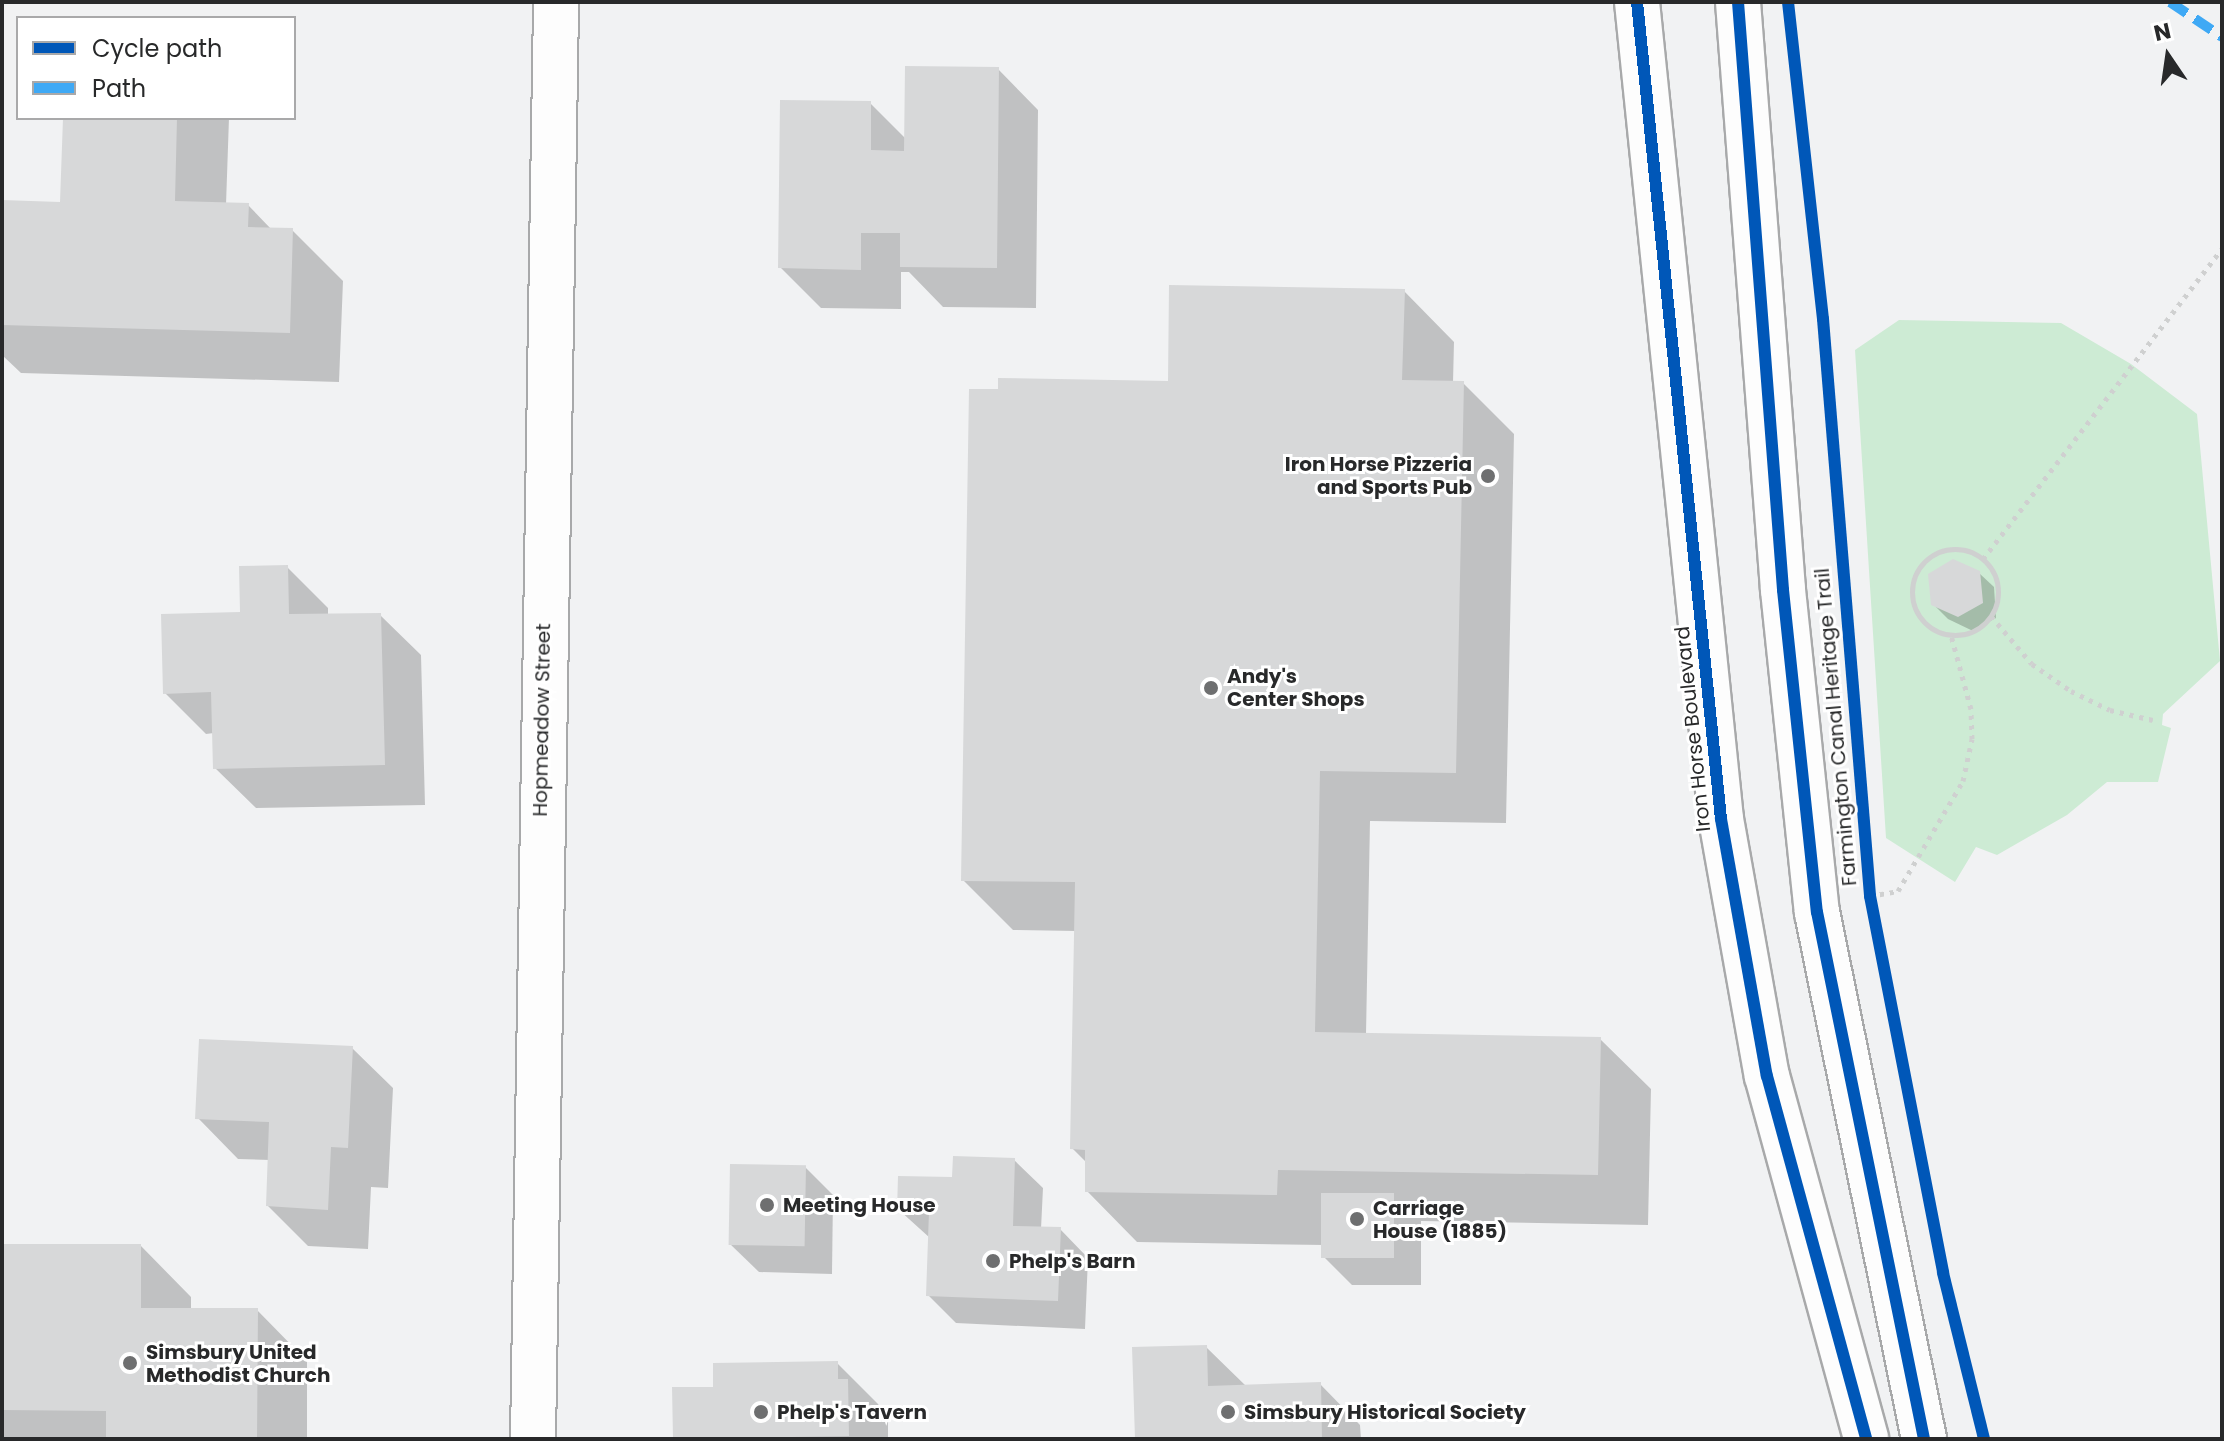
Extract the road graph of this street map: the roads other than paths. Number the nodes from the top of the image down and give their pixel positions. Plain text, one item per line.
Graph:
1 (556, 2) edge
2 (1637, 2) edge
3 (1738, 2) edge
4 (533, 1439) edge
5 (1866, 1439) edge
6 (1924, 1439) edge

1 - 4 main road, Hopmeadow Street
2 - 5 main road, Iron Horse Boulevard
3 - 6 main road

